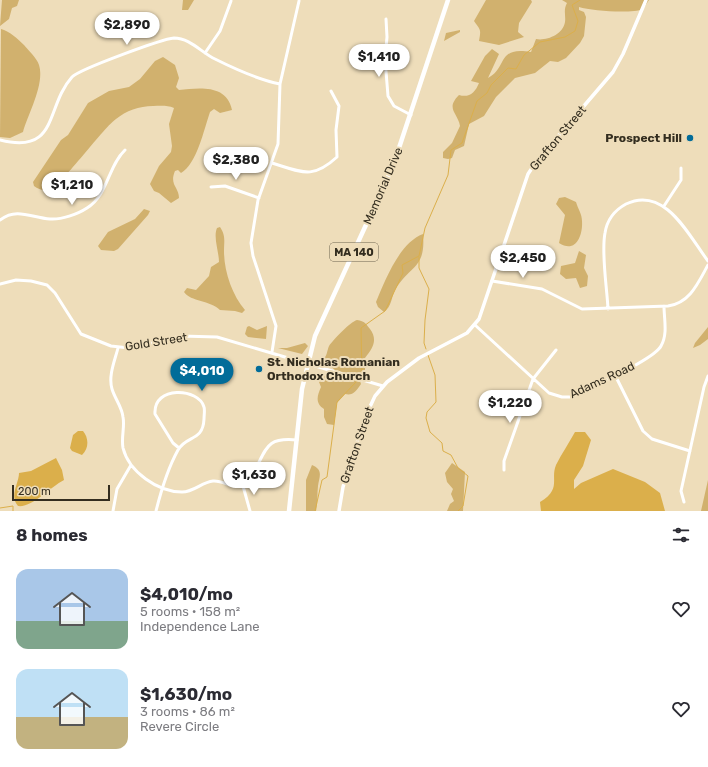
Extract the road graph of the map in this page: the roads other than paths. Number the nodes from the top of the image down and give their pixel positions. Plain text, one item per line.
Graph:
1 (448, 0) edge
2 (646, 0) edge
3 (231, 1) dead end
4 (299, 1) edge
5 (386, 19) dead end
6 (204, 53) junction
7 (280, 84) junction
8 (331, 91) dead end
9 (411, 115) junction
10 (0, 140) edge
11 (125, 150) dead end
12 (272, 163) junction
13 (681, 168) dead end
14 (211, 187) dead end
15 (259, 198) junction
16 (664, 206) junction
17 (0, 220) edge
18 (708, 261) edge
19 (708, 265) edge
20 (492, 281) junction
21 (0, 284) edge
22 (664, 306) junction
23 (608, 309) junction
24 (475, 325) junction
25 (118, 348) junction
26 (556, 350) dead end
27 (272, 352) junction
28 (307, 362) junction
29 (615, 375) junction
30 (708, 376) edge
31 (533, 379) junction
32 (383, 386) junction
33 (297, 440) junction
34 (179, 448) junction
35 (690, 451) junction
36 (131, 465) junction
37 (504, 470) dead end
38 (243, 486) junction
39 (162, 488) junction
40 (684, 502) dead end
41 (113, 511) edge
42 (156, 511) edge
43 (250, 511) edge
44 (289, 511) edge
45 (339, 511) edge

1 - 9 main road, Memorial Drive / MA 140
2 - 20 street, Grafton Street
3 - 6 street
4 - 7 street
5 - 9 street
6 - 7 street
6 - 10 street
7 - 12 street
8 - 12 street
9 - 28 main road, Memorial Drive / MA 140
11 - 17 street
12 - 15 street
13 - 16 street
14 - 15 street
15 - 27 street
16 - 18 street
16 - 23 street
19 - 22 street
20 - 23 street
20 - 24 street, Grafton Street
21 - 25 street, Gold Street
22 - 23 street
22 - 29 street, Adams Road
24 - 31 street, Adams Road
24 - 32 street, Grafton Street
25 - 27 street, Gold Street
25 - 36 street
26 - 31 street
27 - 28 street, Gold Street
28 - 32 street, Gold Street
28 - 33 main road, Memorial Drive / MA 140
29 - 31 street, Adams Road
29 - 35 street
30 - 35 street
31 - 37 street
32 - 45 street, Grafton Street
33 - 38 street
33 - 44 main road, Memorial Drive / MA 140
34 - 34 street
34 - 39 street
35 - 40 street
36 - 39 street
36 - 41 street
38 - 39 street
38 - 43 street
39 - 42 street

